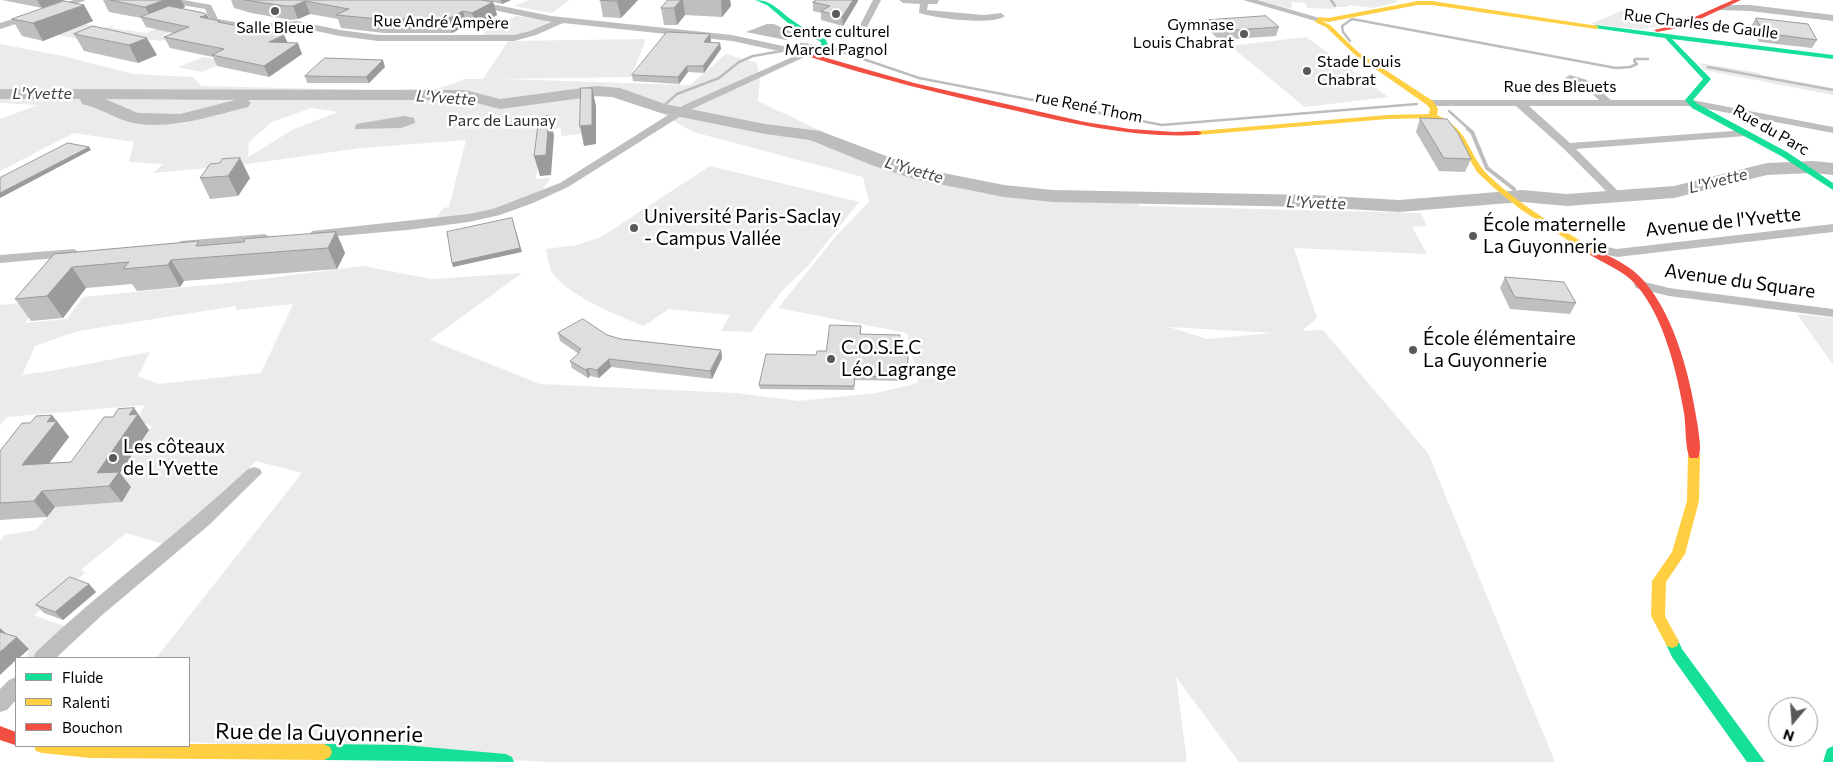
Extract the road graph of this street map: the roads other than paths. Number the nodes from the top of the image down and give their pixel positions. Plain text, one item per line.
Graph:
1 (82, 0) edge
2 (170, 0) edge
3 (460, 0) edge
4 (758, 0) edge
5 (877, 0) edge
6 (903, 0) edge
7 (1247, 0) edge
8 (1738, 0) edge
9 (931, 1) edge
10 (1423, 1) edge
11 (1721, 8) junction
12 (1001, 16) dead end
13 (1833, 18) edge
14 (562, 20) junction
15 (1324, 21) junction
16 (0, 26) edge
17 (861, 31) dead end
18 (1620, 31) junction
19 (1668, 33) junction
20 (806, 54) junction
21 (1833, 57) edge
22 (1570, 78) dead end
23 (1518, 102) junction
24 (1607, 102) junction
25 (1430, 103) junction
26 (1692, 103) junction
27 (1434, 116) junction
28 (1833, 130) edge
29 (1746, 133) junction
30 (1567, 146) junction
31 (1833, 187) edge
32 (1612, 191) dead end
33 (1833, 228) edge
34 (302, 235) edge
35 (273, 237) edge
36 (164, 246) edge
37 (1587, 247) joint
38 (89, 252) edge
39 (1616, 258) junction
40 (0, 259) edge
41 (1641, 286) junction
42 (1833, 313) edge
43 (254, 473) dead end
44 (44, 657) edge
45 (15, 687) edge
46 (0, 703) edge
47 (0, 733) edge
48 (15, 739) edge
49 (52, 747) edge
50 (1833, 754) edge
51 (506, 762) edge
52 (1757, 762) edge
53 (1831, 762) edge

1 - 16 street
2 - 14 street, Rue André Ampère
3 - 14 street
4 - 20 main road
5 - 17 street
6 - 9 street
7 - 15 street, Rue Charles de Gaulle
8 - 11 main road
9 - 12 street
10 - 15 main road, Rue Charles de Gaulle
10 - 18 main road, Rue Charles de Gaulle
11 - 13 street
11 - 19 main road
14 - 20 street
15 - 25 main road
18 - 19 main road, Rue Charles de Gaulle
18 - 19 main road
19 - 21 main road, Rue Charles de Gaulle
19 - 26 main road
20 - 27 main road, rue René Thom
20 - 34 street
22 - 24 street
23 - 24 street, Rue des Bleuets
23 - 25 street, Rue des Bleuets
23 - 30 street
24 - 26 street, Rue des Bleuets
25 - 27 main road
26 - 28 street, Rue des Bleuets
26 - 29 main road, Rue du Parc
27 - 37 main road
29 - 30 street
29 - 31 main road, Rue du Parc
30 - 32 street
33 - 39 street, Avenue de l'Yvette
35 - 36 street
37 - 39 street, Avenue de l'Yvette
38 - 40 street
39 - 41 main road
41 - 42 street, Avenue du Square
41 - 52 main road
43 - 44 street
45 - 46 street
47 - 48 main road
49 - 51 main road, Rue de la Guyonnerie
50 - 53 main road

